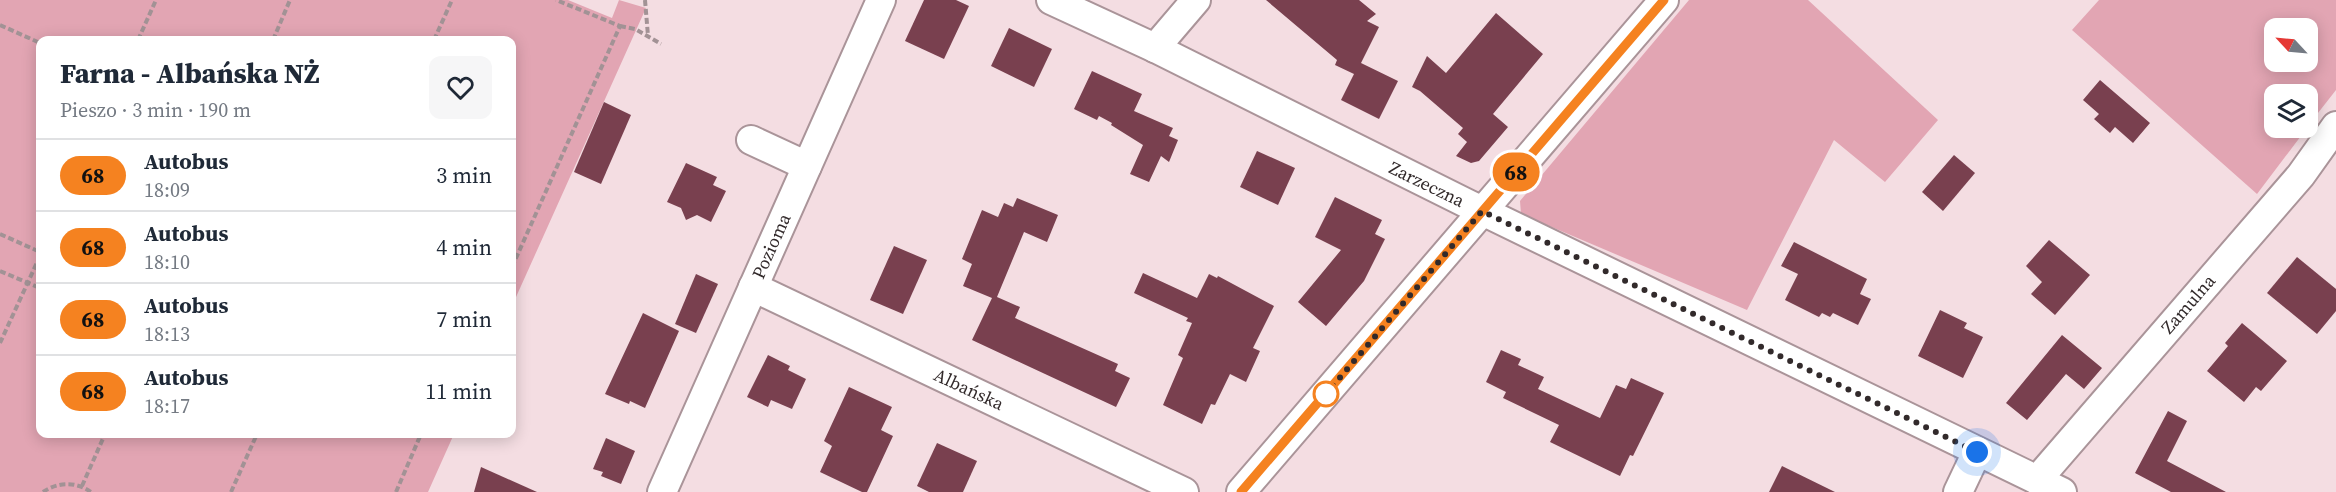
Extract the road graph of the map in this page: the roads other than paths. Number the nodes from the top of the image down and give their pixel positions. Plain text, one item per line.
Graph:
1 (881, 0) edge
2 (1051, 0) edge
3 (1196, 0) edge
4 (1664, 0) edge
5 (1155, 48) junction
6 (2336, 126) edge
7 (752, 140) dead end
8 (807, 166) junction
9 (1482, 211) junction
10 (753, 287) junction
11 (1977, 452) junction
12 (2049, 486) edge
13 (663, 492) edge
14 (1184, 492) edge
15 (1241, 492) edge
16 (1958, 492) edge

1 - 8 street, Pozioma
2 - 5 street, Zarzeczna
3 - 5 street
4 - 9 street
5 - 9 street, Zarzeczna
6 - 12 street, Zamulna
7 - 8 street
8 - 10 street, Pozioma
9 - 11 street, Zarzeczna
9 - 15 street
10 - 13 street, Pozioma
10 - 14 street, Albańska
11 - 12 street, Zarzeczna
11 - 16 street

